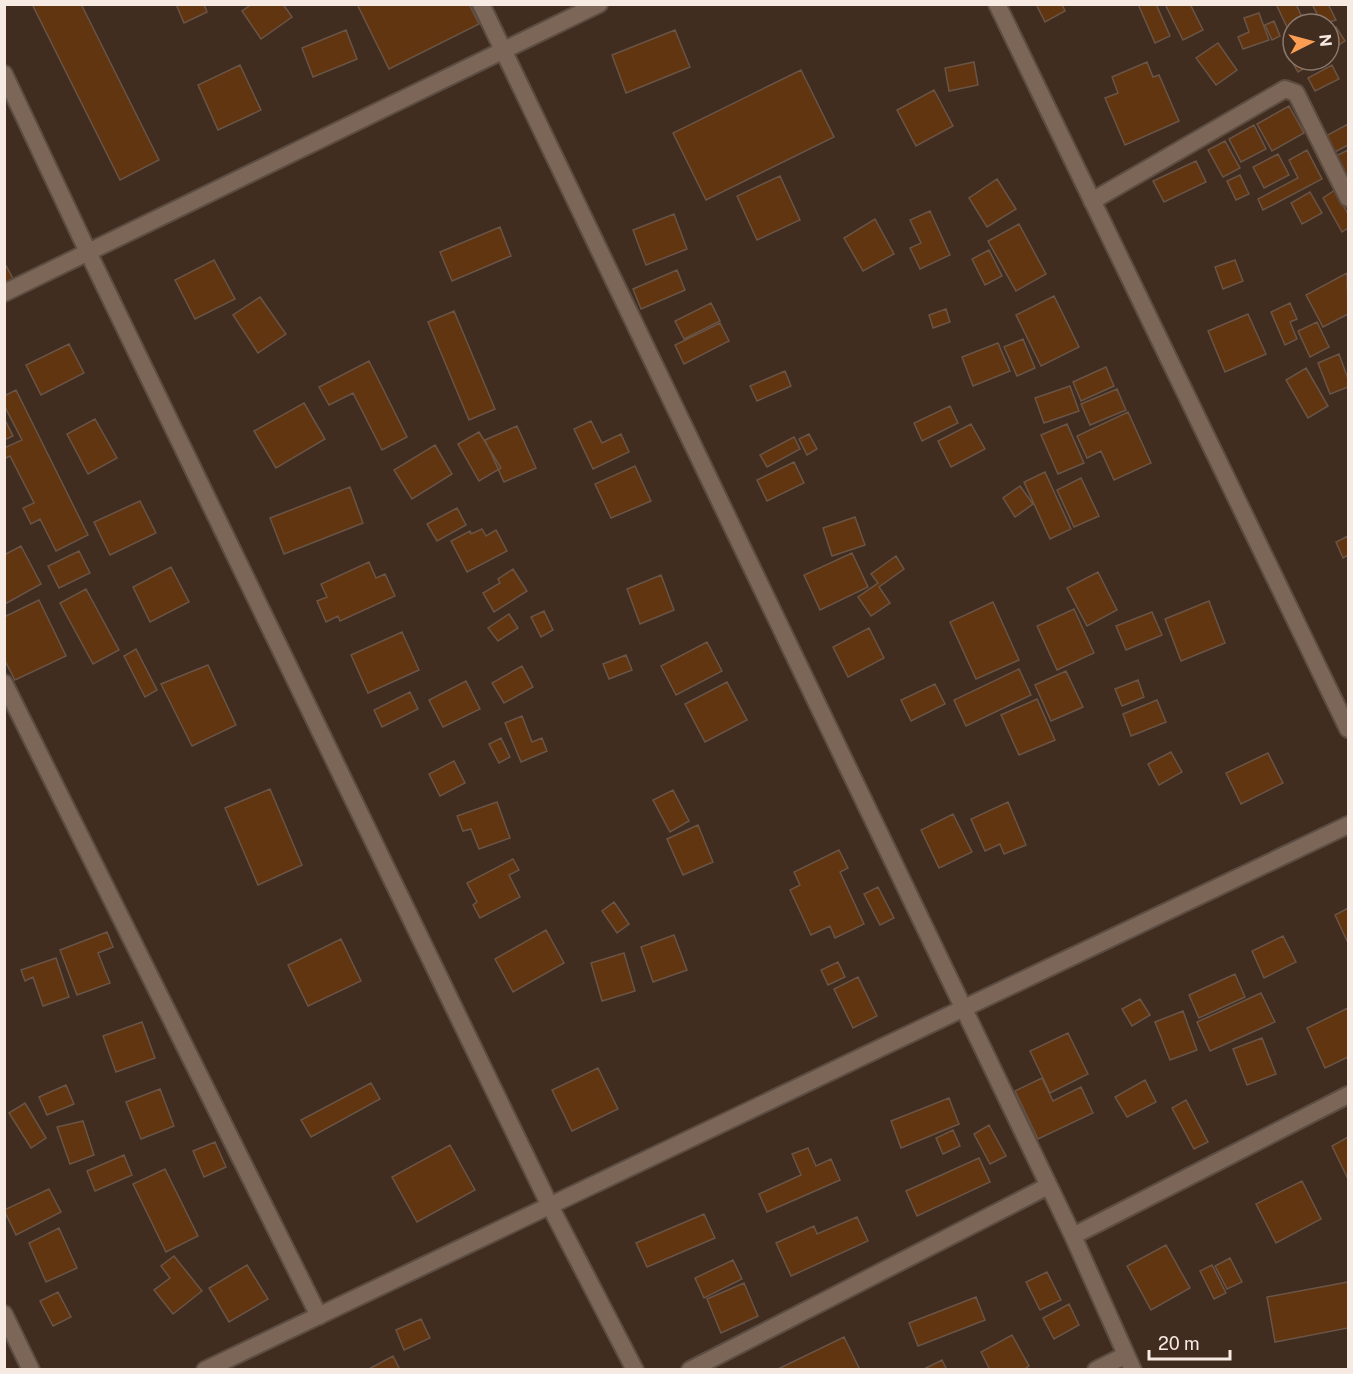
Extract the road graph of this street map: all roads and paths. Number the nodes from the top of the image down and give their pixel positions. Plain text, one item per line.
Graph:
1 (481, 4) edge
2 (599, 4) edge
3 (997, 4) edge
4 (503, 51) junction
5 (4, 74) edge
6 (1348, 198) edge
7 (1092, 201) junction
8 (88, 252) junction
9 (4, 292) edge
10 (4, 683) edge
11 (1348, 729) edge
12 (1348, 825) edge
13 (963, 1008) junction
14 (1348, 1095) edge
15 (1048, 1186) junction
16 (550, 1206) junction
17 (1073, 1236) junction
18 (4, 1314) edge
19 (319, 1316) junction
20 (1130, 1362) edge
21 (31, 1370) edge
22 (206, 1370) edge
23 (635, 1370) edge
24 (690, 1370) edge
25 (1096, 1370) edge

1 - 4 street
2 - 4 street
3 - 7 street
4 - 8 street
4 - 13 street
5 - 8 street
6 - 7 street
7 - 11 street
8 - 9 street
8 - 16 street
10 - 19 street
12 - 13 street
13 - 15 street
13 - 16 street
14 - 17 street
15 - 17 street
15 - 24 street
16 - 19 street
16 - 23 street
17 - 20 street
18 - 21 street
19 - 22 street
20 - 25 street

